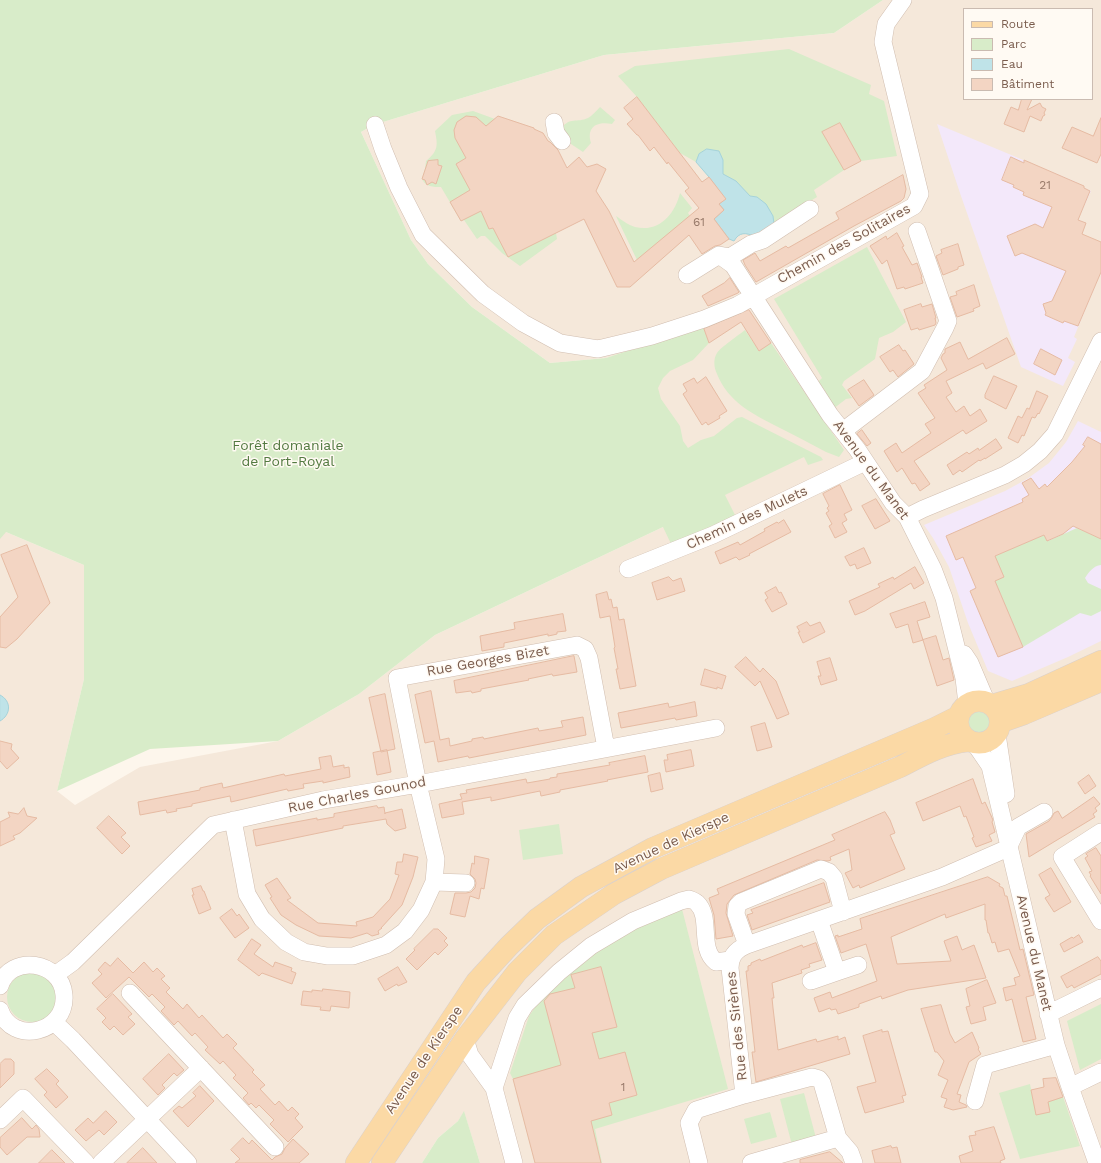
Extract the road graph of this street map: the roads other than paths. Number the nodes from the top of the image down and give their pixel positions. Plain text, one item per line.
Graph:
1 (903, 0) edge
2 (554, 122) dead end
3 (375, 125) dead end
4 (562, 141) dead end
5 (810, 209) dead end
6 (917, 231) dead end
7 (719, 255) junction
8 (687, 275) dead end
9 (753, 297) junction
10 (1101, 341) edge
11 (843, 431) junction
12 (865, 462) junction
13 (907, 517) junction
14 (628, 569) dead end
15 (1101, 661) edge
16 (1101, 681) edge
17 (984, 714) junction
18 (716, 728) dead end
19 (971, 742) junction
20 (606, 748) junction
21 (418, 784) junction
22 (1044, 812) dead end
23 (233, 820) junction
24 (1101, 832) edge
25 (1008, 848) junction
26 (434, 882) junction
27 (466, 883) dead end
28 (843, 912) junction
29 (819, 920) junction
30 (1101, 921) edge
31 (747, 945) junction
32 (730, 960) junction
33 (858, 965) dead end
34 (837, 972) junction
35 (2, 975) edge
36 (55, 975) junction
37 (811, 981) dead end
38 (1101, 988) edge
39 (130, 993) dead end
40 (1048, 1014) junction
41 (2, 1020) edge
42 (54, 1022) junction
43 (465, 1039) junction
44 (1056, 1045) junction
45 (201, 1068) junction
46 (1101, 1072) edge
47 (1070, 1087) junction
48 (494, 1088) junction
49 (744, 1095) junction
50 (975, 1102) dead end
51 (0, 1120) edge
52 (148, 1120) junction
53 (838, 1138) junction
54 (275, 1147) dead end
55 (86, 1163) edge
56 (101, 1163) edge
57 (188, 1163) edge
58 (356, 1163) edge
59 (382, 1163) edge
60 (514, 1163) edge
61 (699, 1163) edge
62 (751, 1163) edge
63 (854, 1163) edge
64 (1097, 1163) edge

1 - 9 street, Chemin des Solitaires
2 - 4 street
3 - 9 street, Chemin des Solitaires
5 - 7 street
6 - 11 street
7 - 8 street
7 - 9 street, Avenue du Manet
9 - 11 street, Avenue du Manet
10 - 13 street
11 - 12 street, Avenue du Manet
12 - 13 street, Avenue du Manet
12 - 14 street, Chemin des Mulets
13 - 17 street, Avenue du Manet
15 - 17 main road, Avenue de Kierspe
16 - 17 main road, Avenue de Kierspe
17 - 19 main road, Avenue de Kierspe
17 - 19 main road
17 - 25 street, Avenue du Manet
17 - 58 main road, Avenue de Kierspe
18 - 20 street, Rue Charles Gounod
19 - 25 street, Avenue du Manet
19 - 43 main road, Avenue de Kierspe
20 - 21 street, Rue Charles Gounod
20 - 21 street, Rue Georges Bizet
21 - 23 street, Rue Charles Gounod
21 - 26 street
22 - 25 street
23 - 26 street
23 - 36 street, Rue Charles Gounod
24 - 30 street
25 - 28 street, Rue des Sirènes
25 - 40 street, Avenue du Manet
26 - 27 street
28 - 29 street, Rue des Sirènes
28 - 31 street
29 - 31 street, Rue des Sirènes
29 - 34 street
31 - 32 street, Rue des Sirènes
32 - 48 street
32 - 49 street, Rue des Sirènes
33 - 34 street
34 - 37 street
35 - 36 street
36 - 42 street
38 - 40 street
39 - 45 street
40 - 44 street, Avenue du Manet
41 - 42 street
42 - 52 street
43 - 48 street
43 - 59 main road, Avenue de Kierspe
44 - 47 street, Avenue du Manet
44 - 50 street
45 - 52 street
45 - 54 street
46 - 47 street
47 - 64 street, Avenue du Manet
48 - 60 street
49 - 53 street
49 - 61 street
51 - 55 street
52 - 56 street
52 - 57 street
53 - 62 street
53 - 63 street

